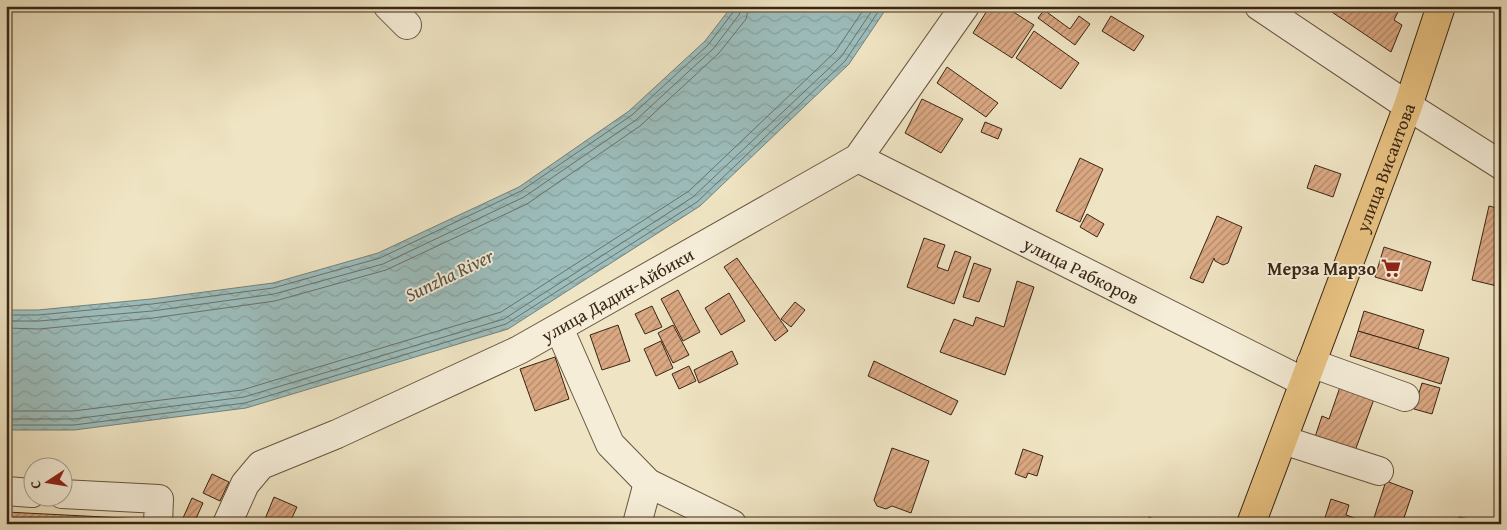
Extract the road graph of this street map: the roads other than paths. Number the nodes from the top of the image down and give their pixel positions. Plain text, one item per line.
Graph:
1 (388, 6) edge
2 (965, 6) edge
3 (1259, 6) edge
4 (1441, 6) edge
5 (407, 25) dead end
6 (1408, 106) junction
7 (858, 158) junction
8 (1501, 164) edge
9 (559, 328) junction
10 (1308, 373) junction
11 (1405, 397) dead end
12 (1283, 440) junction
13 (1378, 471) dead end
14 (648, 484) junction
15 (6, 491) edge
16 (22, 492) edge
17 (72, 495) edge
18 (158, 524) edge
19 (227, 524) edge
20 (637, 524) edge
21 (732, 524) edge
22 (1251, 524) edge

1 - 5 street
2 - 7 street, улица Дадин-Айбики
3 - 6 street
4 - 6 main road, улица Висаитова
6 - 8 street
6 - 10 main road, улица Висаитова
7 - 9 street, улица Дадин-Айбики
7 - 10 street, улица Рабкоров
9 - 14 street
9 - 19 street, улица Дадин-Айбики
10 - 11 street, улица Рабкоров
10 - 12 main road, улица Висаитова
12 - 13 street
12 - 22 main road, улица Висаитова
14 - 20 street
14 - 21 street
15 - 16 street
17 - 18 street

